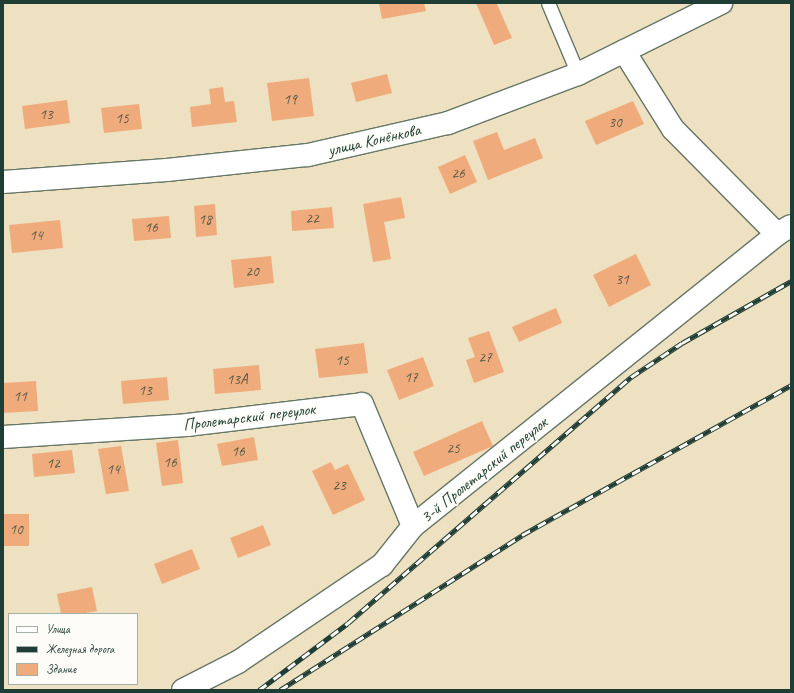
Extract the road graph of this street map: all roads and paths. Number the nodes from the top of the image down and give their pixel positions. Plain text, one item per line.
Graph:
1 (548, 3) edge
2 (721, 3) edge
3 (624, 51) junction
4 (578, 74) junction
5 (3, 182) edge
6 (784, 230) edge
7 (3, 437) edge
8 (413, 526) junction
9 (183, 690) edge

1 - 4 lane
2 - 3 street, улица Конёнкова
3 - 4 street, улица Конёнкова
3 - 6 street
4 - 5 street, улица Конёнкова
6 - 8 street, 3-й Пролетарский переулок
7 - 8 street, Пролетарский переулок
8 - 9 street, 3-й Пролетарский переулок

